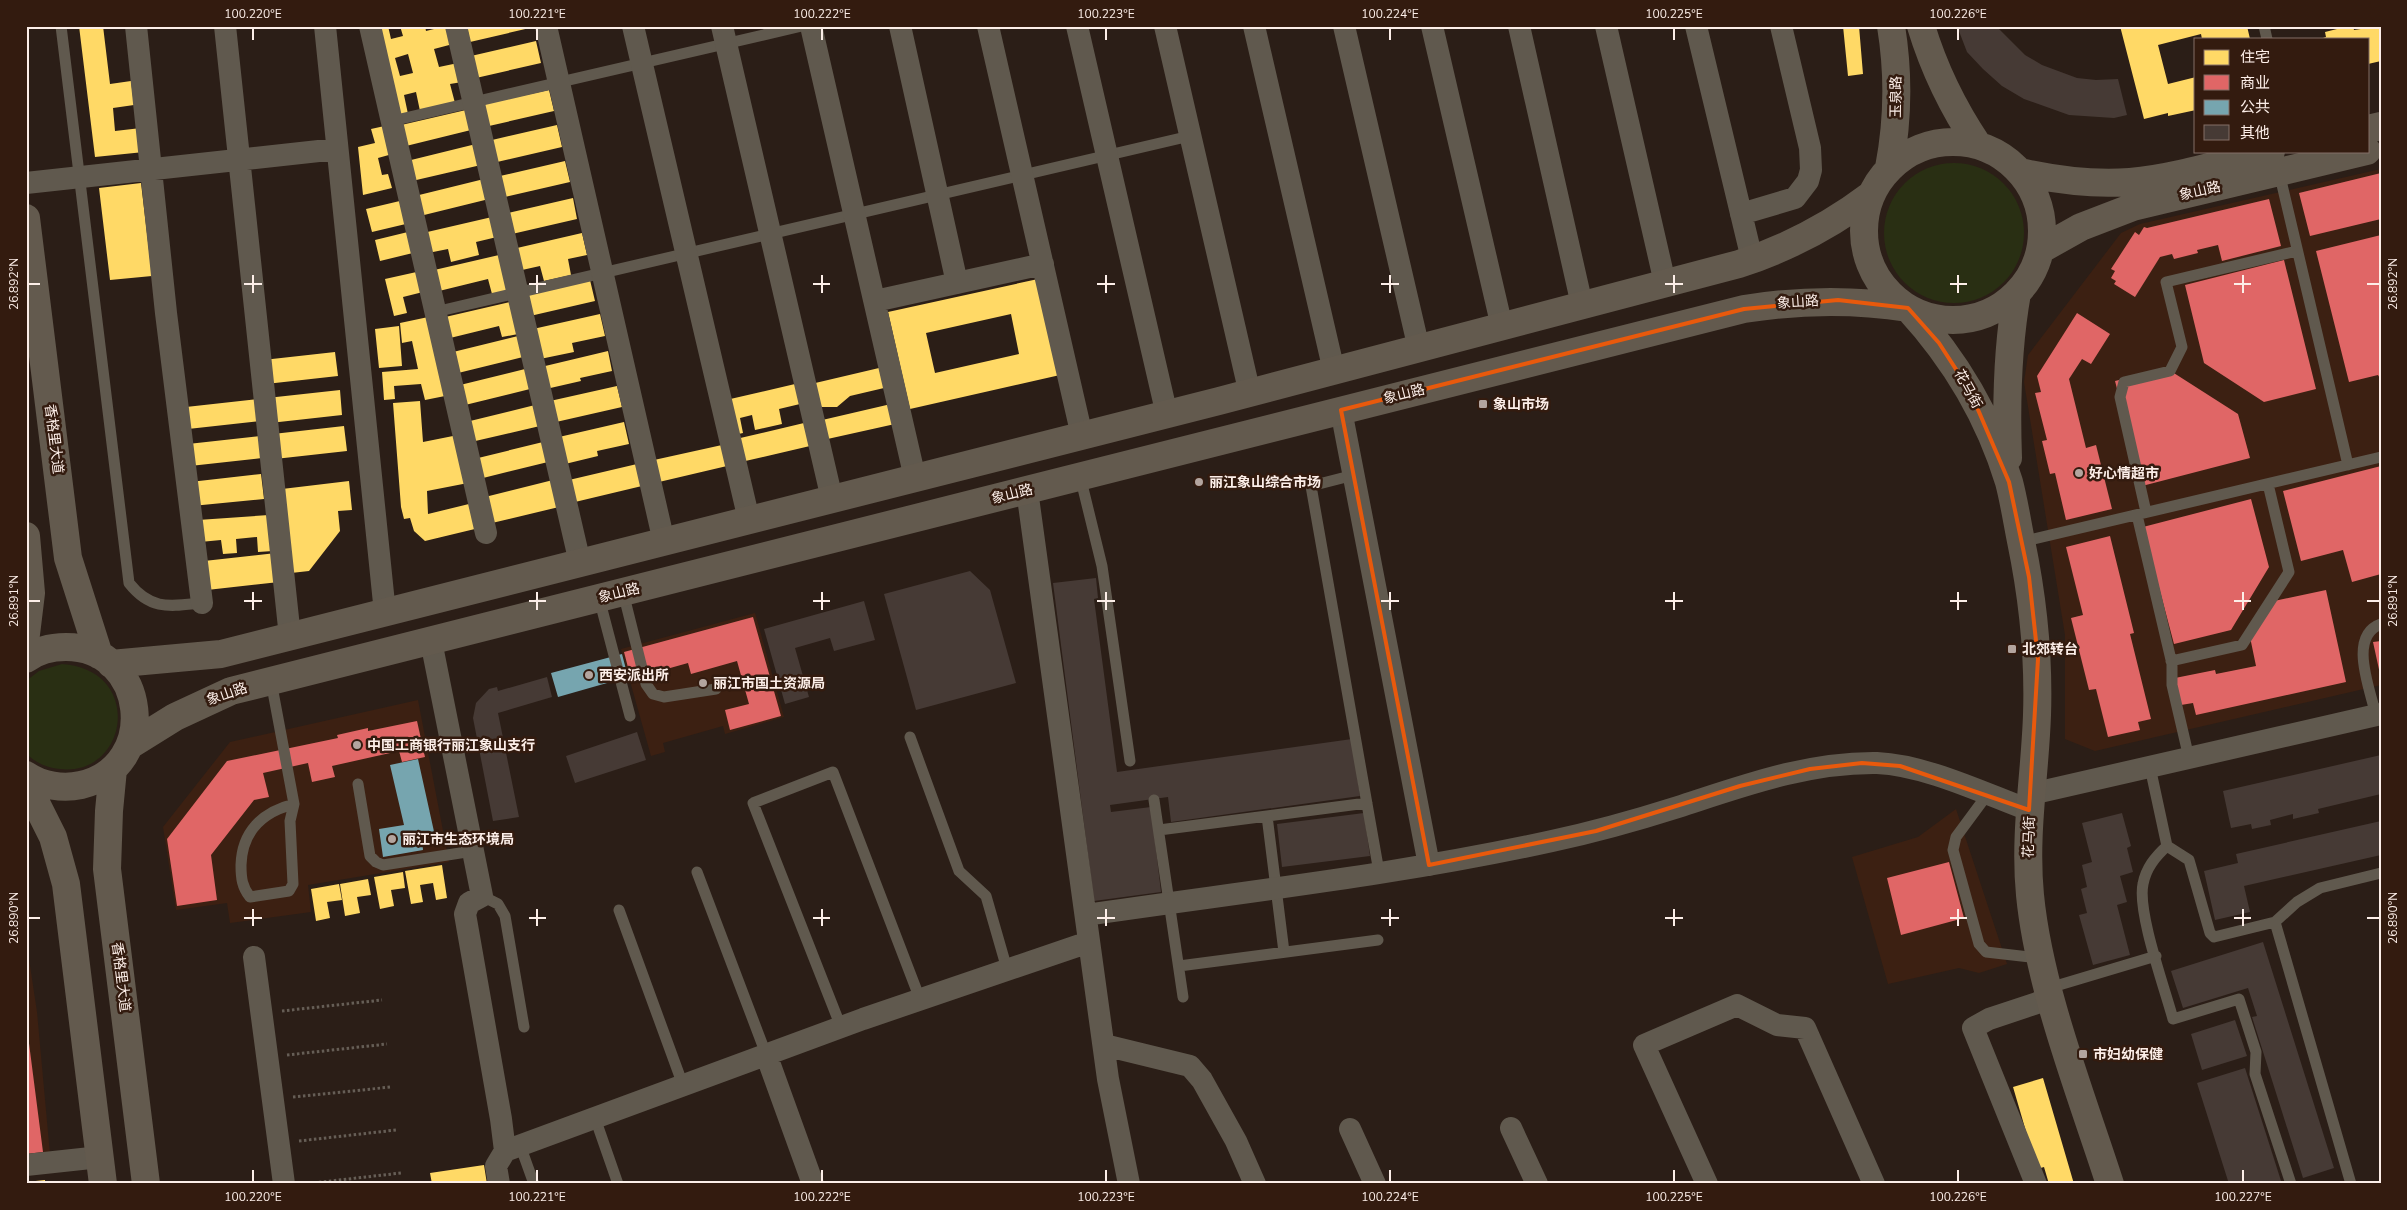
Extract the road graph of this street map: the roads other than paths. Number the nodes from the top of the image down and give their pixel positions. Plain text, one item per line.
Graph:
1 (60, 26) edge
2 (136, 26) edge
3 (225, 26) edge
4 (325, 26) edge
5 (370, 26) edge
6 (456, 26) edge
7 (546, 26) edge
8 (633, 26) edge
9 (802, 26) edge
10 (811, 26) edge
11 (900, 26) edge
12 (988, 26) edge
13 (1077, 26) edge
14 (1165, 26) edge
15 (1254, 26) edge
16 (1344, 26) edge
17 (1432, 26) edge
18 (1518, 26) edge
19 (1606, 26) edge
20 (1696, 26) edge
21 (1781, 26) edge
22 (1891, 26) edge
23 (1920, 26) edge
24 (724, 35) edge
25 (642, 63) junction
26 (559, 83) junction
27 (473, 102) junction
28 (392, 121) junction
29 (1190, 136) junction
30 (1978, 145) junction
31 (337, 150) junction
32 (2360, 152) edge
33 (1106, 155) junction
34 (239, 160) junction
35 (2275, 162) edge
36 (1889, 168) junction
37 (151, 169) junction
38 (2020, 172) junction
39 (1022, 175) junction
40 (79, 177) junction
41 (26, 183) edge
42 (938, 194) junction
43 (1871, 195) junction
44 (855, 214) junction
45 (1741, 214) junction
46 (26, 218) edge
47 (770, 234) junction
48 (2040, 250) junction
49 (2297, 251) junction
50 (687, 253) junction
51 (1752, 260) junction
52 (1043, 264) junction
53 (602, 273) junction
54 (958, 283) junction
55 (1664, 283) junction
56 (517, 293) junction
57 (2017, 293) junction
58 (875, 301) junction
59 (1582, 305) junction
60 (1908, 308) junction
61 (435, 312) junction
62 (1502, 327) junction
63 (1419, 348) junction
64 (1334, 371) junction
65 (1250, 394) junction
66 (1341, 410) junction
67 (1167, 415) junction
68 (1082, 436) junction
69 (2381, 458) edge
70 (2348, 465) junction
71 (1354, 475) junction
72 (1080, 476) junction
73 (915, 478) junction
74 (2009, 482) junction
75 (2268, 484) junction
76 (1027, 490) junction
77 (832, 499) junction
78 (2141, 514) junction
79 (749, 520) junction
80 (486, 533) dead end
81 (26, 536) edge
82 (664, 542) junction
83 (2021, 542) junction
84 (580, 563) junction
85 (611, 595) junction
86 (202, 603) joint
87 (385, 612) junction
88 (2381, 624) edge
89 (26, 634) edge
90 (290, 637) junction
91 (431, 641) junction
92 (26, 659) edge
93 (105, 660) junction
94 (2171, 661) junction
95 (270, 681) junction
96 (716, 689) dead end
97 (2378, 715) edge
98 (630, 716) dead end
99 (910, 737) dead end
100 (130, 745) junction
101 (2188, 758) junction
102 (1130, 760) dead end
103 (2150, 766) junction
104 (113, 769) junction
105 (26, 775) edge
106 (26, 783) edge
107 (358, 784) dead end
108 (1987, 795) junction
109 (1154, 800) dead end
110 (2030, 802) junction
111 (1367, 803) junction
112 (294, 804) junction
113 (1268, 816) junction
114 (1159, 830) junction
115 (2167, 846) junction
116 (473, 851) junction
117 (1429, 865) junction
118 (696, 872) dead end
119 (1379, 872) junction
120 (2381, 873) edge
121 (1276, 887) junction
122 (482, 896) junction
123 (1170, 903) junction
124 (619, 910) dead end
125 (1086, 915) junction
126 (2275, 922) junction
127 (1378, 940) dead end
128 (1089, 942) junction
129 (1284, 952) junction
130 (2156, 956) junction
131 (254, 957) dead end
132 (2042, 958) junction
133 (1178, 966) junction
134 (1008, 969) junction
135 (2050, 993) junction
136 (1183, 997) dead end
137 (920, 999) junction
138 (524, 1027) dead end
139 (841, 1027) junction
140 (1104, 1044) junction
141 (766, 1054) junction
142 (684, 1085) junction
143 (595, 1118) junction
144 (1350, 1128) dead end
145 (1511, 1128) dead end
146 (513, 1148) junction
147 (26, 1165) edge
148 (101, 1171) edge
149 (146, 1184) edge
150 (284, 1184) edge
151 (499, 1184) edge
152 (534, 1184) edge
153 (618, 1184) edge
154 (813, 1184) edge
155 (1129, 1184) edge
156 (1255, 1184) edge
157 (1375, 1184) edge
158 (1537, 1184) edge
159 (1708, 1184) edge
160 (1874, 1184) edge
161 (2036, 1184) edge
162 (2110, 1184) edge
163 (2291, 1184) edge
164 (2351, 1184) edge

1 - 40 lane
2 - 37 street
3 - 34 street
4 - 31 street
5 - 28 street
6 - 27 street
7 - 26 street
8 - 25 street
9 - 24 lane
10 - 44 street
11 - 42 street
12 - 39 street
13 - 33 street
14 - 29 street
15 - 64 street
16 - 63 street
17 - 62 street
18 - 59 street
19 - 55 street
20 - 45 street
21 - 45 street
22 - 36 main road, 玉泉路
23 - 30 main road
24 - 25 lane
24 - 47 street
25 - 26 lane
25 - 50 street
26 - 27 lane
26 - 53 street
27 - 28 lane
27 - 56 street
28 - 61 street
29 - 33 lane
29 - 65 street
30 - 36 main road
30 - 38 main road
31 - 34 street
31 - 87 street
32 - 35 main road, 象山路
33 - 39 lane
33 - 67 street
34 - 37 street
34 - 90 street
35 - 38 main road, 象山路
35 - 48 main road, 象山路
35 - 49 lane
36 - 43 main road
37 - 40 street
37 - 86 street
38 - 48 main road
39 - 42 lane
39 - 52 street
40 - 41 street
40 - 86 lane
42 - 44 lane
42 - 54 street
43 - 51 main road
43 - 60 main road
44 - 47 lane
44 - 58 street
45 - 51 street
46 - 93 main road, 香格里大道
47 - 50 lane
47 - 77 street
48 - 57 main road
49 - 70 lane
49 - 78 lane
50 - 53 lane
50 - 79 street
51 - 55 main road
52 - 54 street
52 - 68 street
53 - 56 lane
53 - 82 street
54 - 58 street
55 - 59 main road
56 - 61 lane
56 - 84 street
57 - 60 main road
57 - 74 main road, 花马街
58 - 73 street
59 - 62 main road
60 - 66 main road, 象山路
60 - 74 main road, 花马街
61 - 80 street
62 - 63 main road
63 - 64 main road
64 - 65 main road
65 - 67 main road
66 - 71 street
66 - 72 main road, 象山路
67 - 68 main road
68 - 73 main road
69 - 70 lane
70 - 75 lane
71 - 111 lane
71 - 117 street
72 - 76 main road, 象山路
72 - 102 lane
73 - 77 main road
74 - 83 main road, 花马街
75 - 78 lane
75 - 94 lane
76 - 85 main road, 象山路
76 - 125 street
77 - 79 main road
78 - 83 lane
78 - 94 lane
79 - 82 main road
81 - 89 main road
82 - 84 main road
83 - 110 main road, 花马街
84 - 87 main road
85 - 91 main road, 象山路
85 - 96 lane
85 - 98 lane
87 - 90 main road
88 - 97 lane
90 - 93 main road
91 - 95 main road, 象山路
91 - 116 street
92 - 93 main road
93 - 100 main road, 香格里大道
94 - 101 lane
95 - 100 main road, 象山路
95 - 112 lane
97 - 101 street
99 - 134 lane
100 - 104 main road
101 - 103 street
103 - 110 street
103 - 115 lane
104 - 105 main road
104 - 149 main road, 香格里大道
106 - 148 main road
107 - 116 lane
108 - 110 street
108 - 117 street
108 - 132 lane
109 - 114 lane
110 - 132 main road, 花马街
111 - 113 lane
111 - 119 lane
112 - 112 lane
113 - 114 lane
113 - 121 lane
114 - 123 lane
115 - 126 lane
115 - 130 lane
116 - 122 street
117 - 119 street
118 - 141 lane
119 - 121 street
120 - 126 lane
121 - 123 street
121 - 129 lane
122 - 138 lane
122 - 146 street
123 - 125 street
123 - 133 lane
124 - 142 lane
125 - 128 street
126 - 164 lane
127 - 129 lane
128 - 134 street
128 - 140 street
129 - 133 lane
130 - 135 lane
130 - 163 lane
131 - 150 street
132 - 135 main road, 花马街
133 - 136 lane
134 - 137 street
135 - 161 street
135 - 162 main road, 花马街
137 - 139 street
137 - 139 lane
139 - 141 street
140 - 155 street
140 - 156 street
141 - 142 street
141 - 154 street
142 - 143 street
143 - 146 street
143 - 153 lane
144 - 157 street
145 - 158 street
146 - 151 street
146 - 152 lane
147 - 148 street
159 - 160 street

